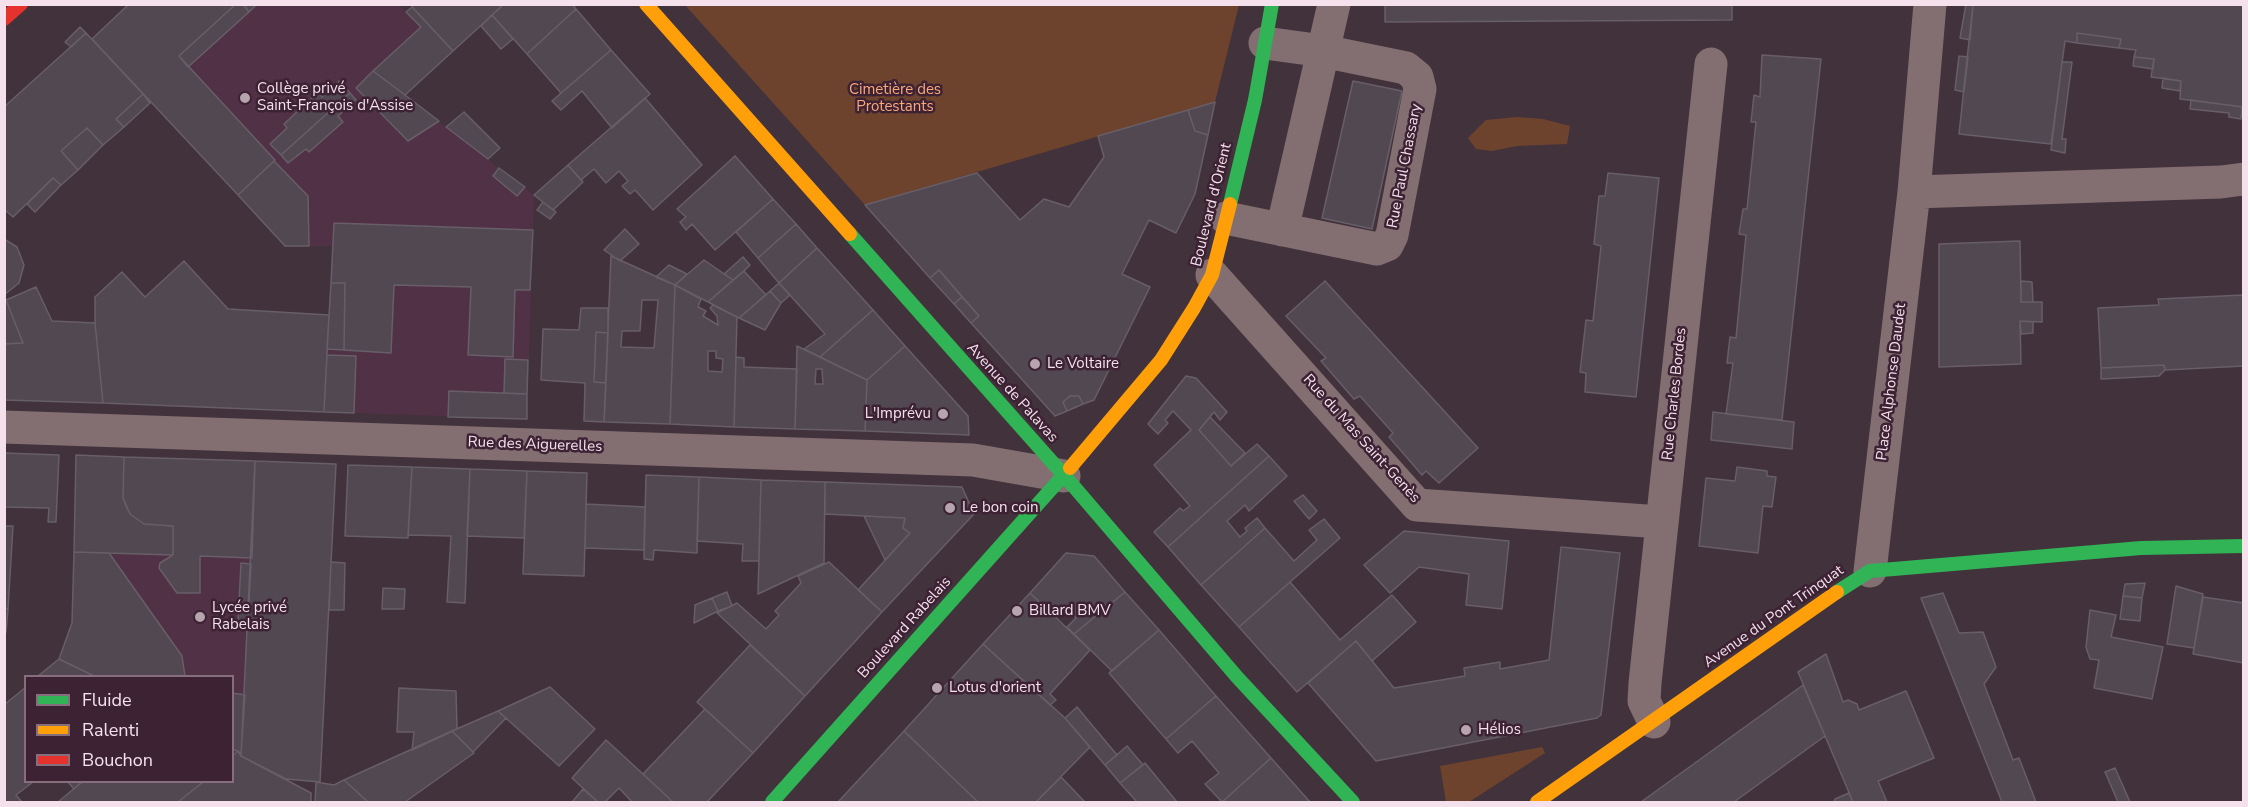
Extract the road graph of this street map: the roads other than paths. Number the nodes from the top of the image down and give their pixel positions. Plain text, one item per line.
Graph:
1 (21, 4) edge
2 (646, 4) edge
3 (1272, 4) edge
4 (1334, 4) edge
5 (1930, 4) edge
6 (4, 19) edge
7 (1265, 44) junction
8 (1323, 51) junction
9 (1711, 64) dead end
10 (2244, 179) edge
11 (1914, 192) junction
12 (1226, 218) junction
13 (1282, 230) junction
14 (1212, 275) junction
15 (4, 427) edge
16 (1064, 476) junction
17 (1661, 522) junction
18 (2244, 546) edge
19 (1870, 571) junction
20 (1654, 722) junction
21 (772, 802) edge
22 (1353, 802) edge
23 (1537, 802) edge

1 - 6 street
2 - 16 street, Avenue de Palavas
3 - 7 street, Boulevard d'Orient
4 - 8 street
5 - 11 street, Place Alphonse Daudet
7 - 8 street, Rue Paul Chassary
7 - 12 street, Boulevard d'Orient
8 - 13 street
8 - 13 street, Rue Paul Chassary
9 - 17 street, Rue Charles Bordes
10 - 11 street
11 - 19 street, Place Alphonse Daudet
12 - 13 street, Rue Paul Chassary
12 - 14 street, Boulevard d'Orient
14 - 16 street, Boulevard d'Orient
14 - 17 street, Rue du Mas Saint-Genès
15 - 16 street, Rue des Aiguerelles
16 - 21 street, Boulevard Rabelais
16 - 22 street, Avenue de Palavas
17 - 20 street, Rue Charles Bordes
18 - 19 street, Avenue du Pont Trinquat
19 - 20 street, Avenue du Pont Trinquat
20 - 23 street, Avenue du Pont Trinquat

